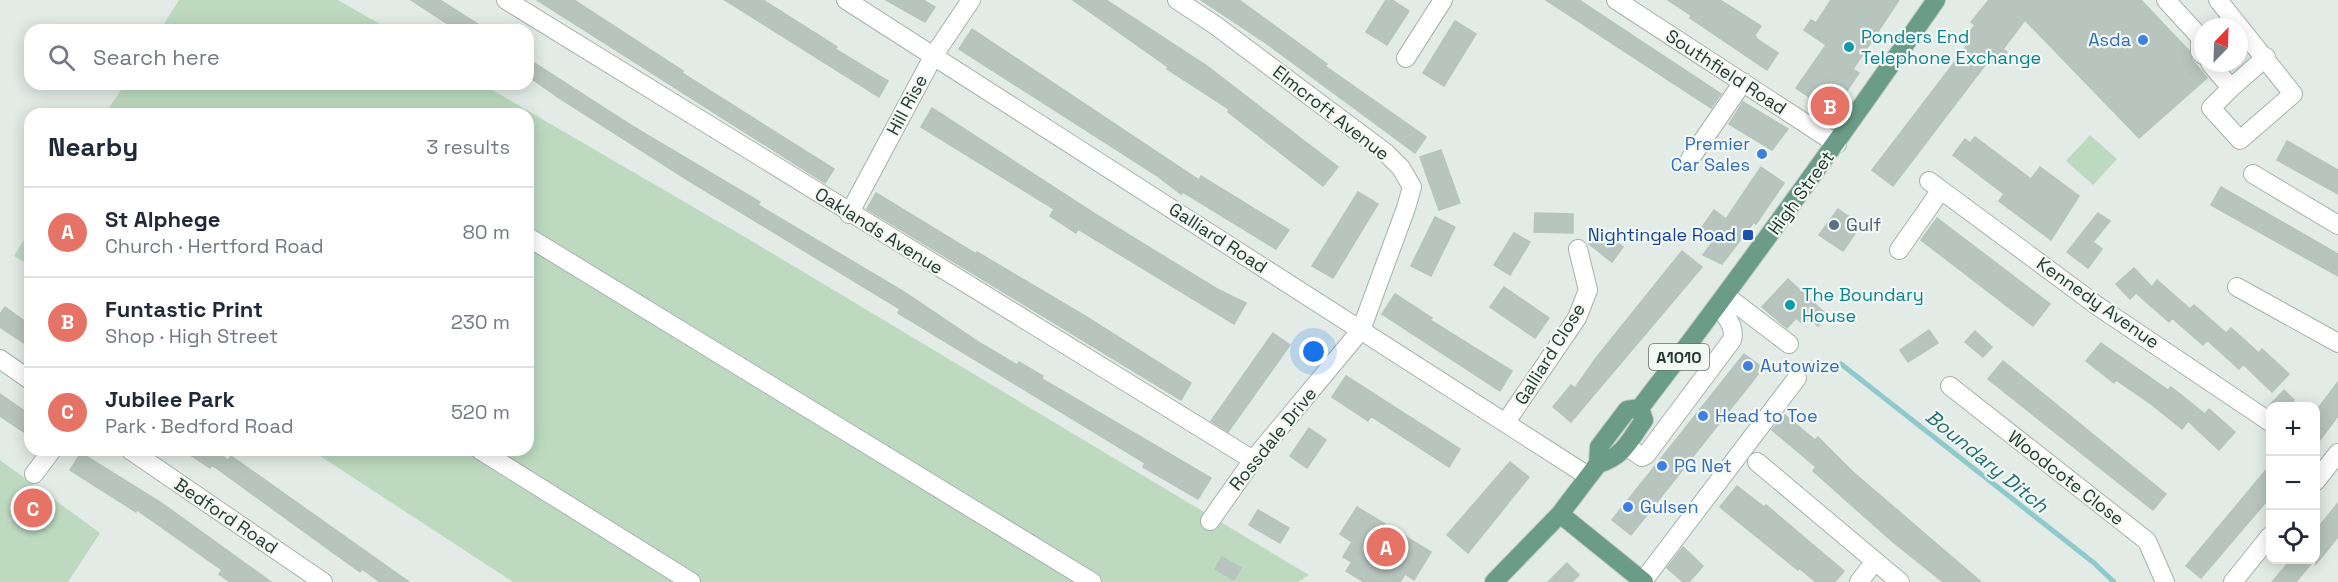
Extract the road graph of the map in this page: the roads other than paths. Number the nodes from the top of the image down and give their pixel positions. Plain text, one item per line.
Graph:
1 (506, 0) edge
2 (846, 0) edge
3 (971, 0) edge
4 (1177, 0) edge
5 (1443, 0) edge
6 (1616, 0) edge
7 (1936, 0) edge
8 (2166, 0) edge
9 (2218, 0) edge
10 (2227, 18) edge
11 (2194, 30) edge
12 (2248, 40) edge
13 (934, 55) junction
14 (2266, 57) junction
15 (1406, 58) dead end
16 (2218, 72) edge
17 (1743, 82) junction
18 (2231, 88) junction
19 (1837, 144) junction
20 (1690, 159) dead end
21 (2253, 174) dead end
22 (849, 214) junction
23 (2338, 225) edge
24 (534, 241) edge
25 (1578, 249) dead end
26 (1899, 250) dead end
27 (2237, 287) dead end
28 (1723, 301) junction
29 (1361, 330) junction
30 (2338, 343) edge
31 (1789, 344) dead end
32 (0, 360) edge
33 (24, 377) edge
34 (1797, 378) dead end
35 (1950, 386) dead end
36 (1640, 408) junction
37 (2266, 419) edge
38 (1506, 422) junction
39 (1626, 446) junction
40 (2338, 453) edge
41 (48, 456) edge
42 (139, 456) edge
43 (490, 456) edge
44 (1253, 460) junction
45 (1757, 462) dead end
46 (2320, 468) edge
47 (1593, 470) junction
48 (34, 474) dead end
49 (1560, 514) junction
50 (1210, 521) dead end
51 (2266, 542) edge
52 (1875, 561) junction
53 (1643, 581) edge
54 (322, 582) edge
55 (691, 582) edge
56 (1092, 582) edge
57 (1494, 582) edge
58 (1859, 582) edge
59 (1900, 582) edge
60 (2165, 582) edge
61 (2233, 582) edge

1 - 22 street, Oaklands Avenue
2 - 13 street, Galliard Road
3 - 13 street, Hill Rise
4 - 29 street, Elmcroft Avenue
5 - 15 street
6 - 17 street, Southfield Road
7 - 19 main road, High Street / A1010
8 - 11 street
9 - 10 street
12 - 14 street
13 - 22 street, Hill Rise
13 - 29 street, Galliard Road
14 - 18 street
14 - 18 street
16 - 18 street
17 - 19 street, Southfield Road
17 - 20 street
19 - 28 main road, High Street / A1010
21 - 23 street
22 - 44 street, Oaklands Avenue
24 - 56 street
25 - 38 street, Galliard Close
26 - 37 street, Kennedy Avenue
27 - 30 street
28 - 31 street
28 - 36 main road, A1010
28 - 39 street
29 - 38 street, Galliard Road
29 - 44 street, Rossdale Drive
32 - 33 street
34 - 53 street
35 - 60 street, Woodcote Close
36 - 39 main road, A1010
36 - 47 main road, A1010
38 - 47 street, Galliard Road
39 - 47 main road, A1010
40 - 46 street
41 - 48 street
42 - 54 street, Bedford Road
43 - 55 street
44 - 50 street, Rossdale Drive
45 - 52 street
47 - 49 main road, A1010
49 - 53 main road
49 - 57 main road, A1010
51 - 61 street
52 - 58 street
52 - 59 street

